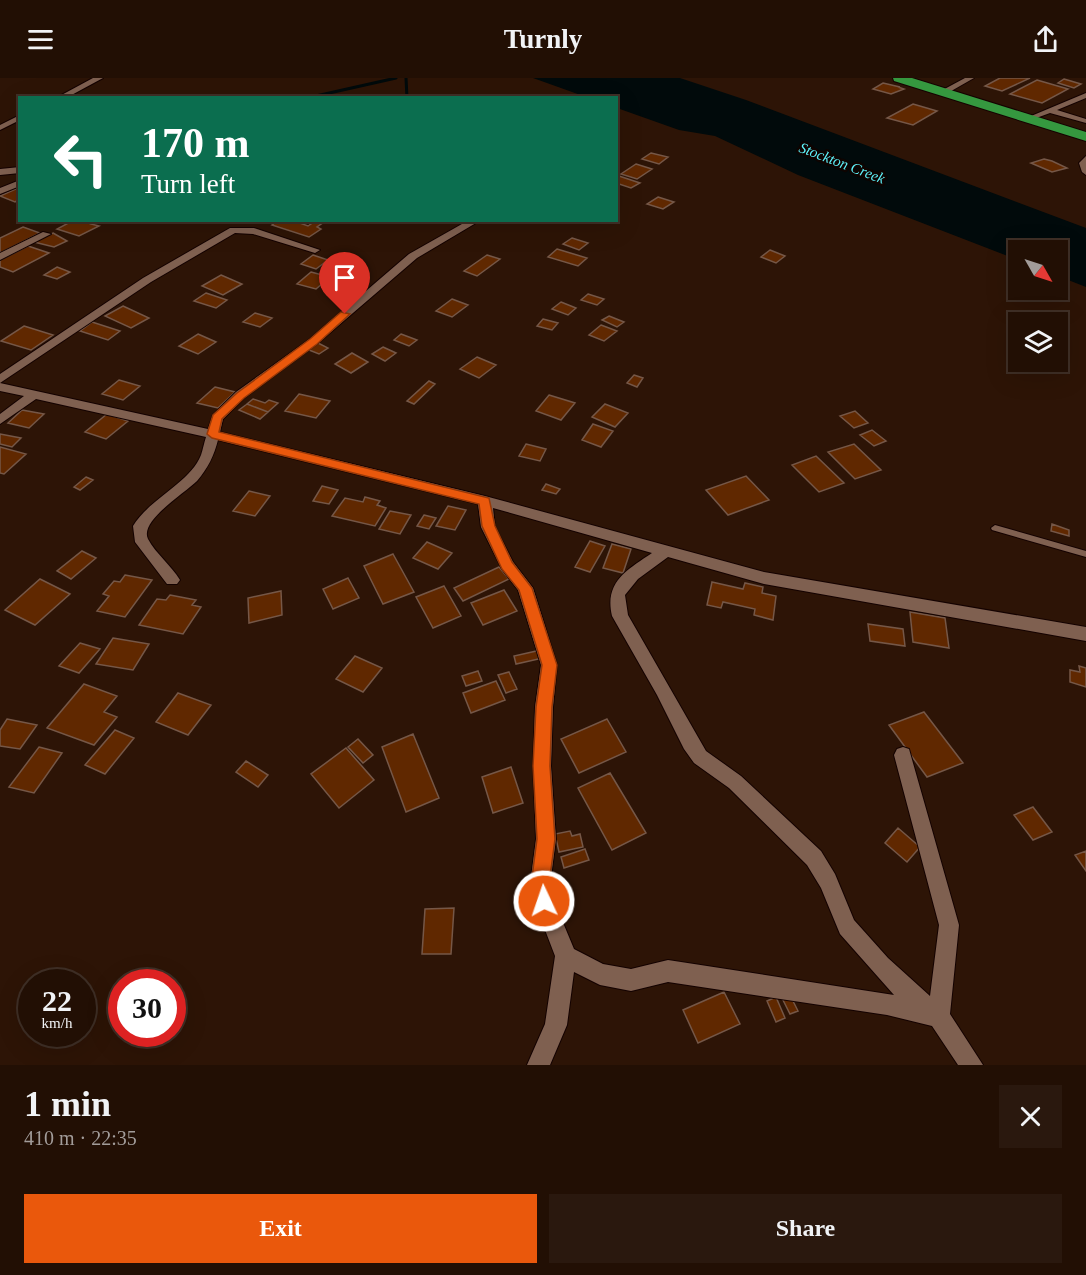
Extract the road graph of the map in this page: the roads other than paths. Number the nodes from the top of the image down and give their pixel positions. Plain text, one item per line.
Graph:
1 (99, 78) edge
2 (899, 78) edge
3 (970, 78) edge
4 (943, 92) junction
5 (1086, 95) edge
6 (64, 96) edge
7 (1050, 110) junction
8 (18, 118) edge
9 (1028, 119) junction
10 (1086, 121) edge
11 (0, 128) edge
12 (1086, 137) edge
13 (1086, 159) edge
14 (18, 170) edge
15 (0, 172) edge
16 (1086, 172) edge
17 (18, 184) edge
18 (0, 191) edge
19 (249, 222) edge
20 (473, 222) edge
21 (239, 228) junction
22 (46, 234) dead end
23 (315, 250) dead end
24 (0, 257) edge
25 (0, 378) edge
26 (0, 387) edge
27 (33, 395) junction
28 (0, 420) edge
29 (212, 434) junction
30 (484, 501) junction
31 (995, 528) dead end
32 (666, 551) junction
33 (1086, 555) edge
34 (172, 580) dead end
35 (1086, 634) edge
36 (903, 756) dead end
37 (566, 956) junction
38 (939, 1017) junction
39 (538, 1065) edge
40 (972, 1065) edge

1 - 6 street
2 - 4 highway
3 - 4 street
4 - 9 highway
5 - 7 street
7 - 9 street
7 - 10 street
8 - 11 street
9 - 12 highway
13 - 16 street
14 - 15 street
17 - 18 street
19 - 21 street
20 - 29 street
21 - 23 street
21 - 25 street
22 - 24 street
26 - 27 street
27 - 28 street
27 - 29 street
29 - 30 street
29 - 34 street
30 - 32 street
30 - 37 street
31 - 33 lane
32 - 35 street
32 - 38 street
36 - 38 street
37 - 38 street
37 - 39 street
38 - 40 street

